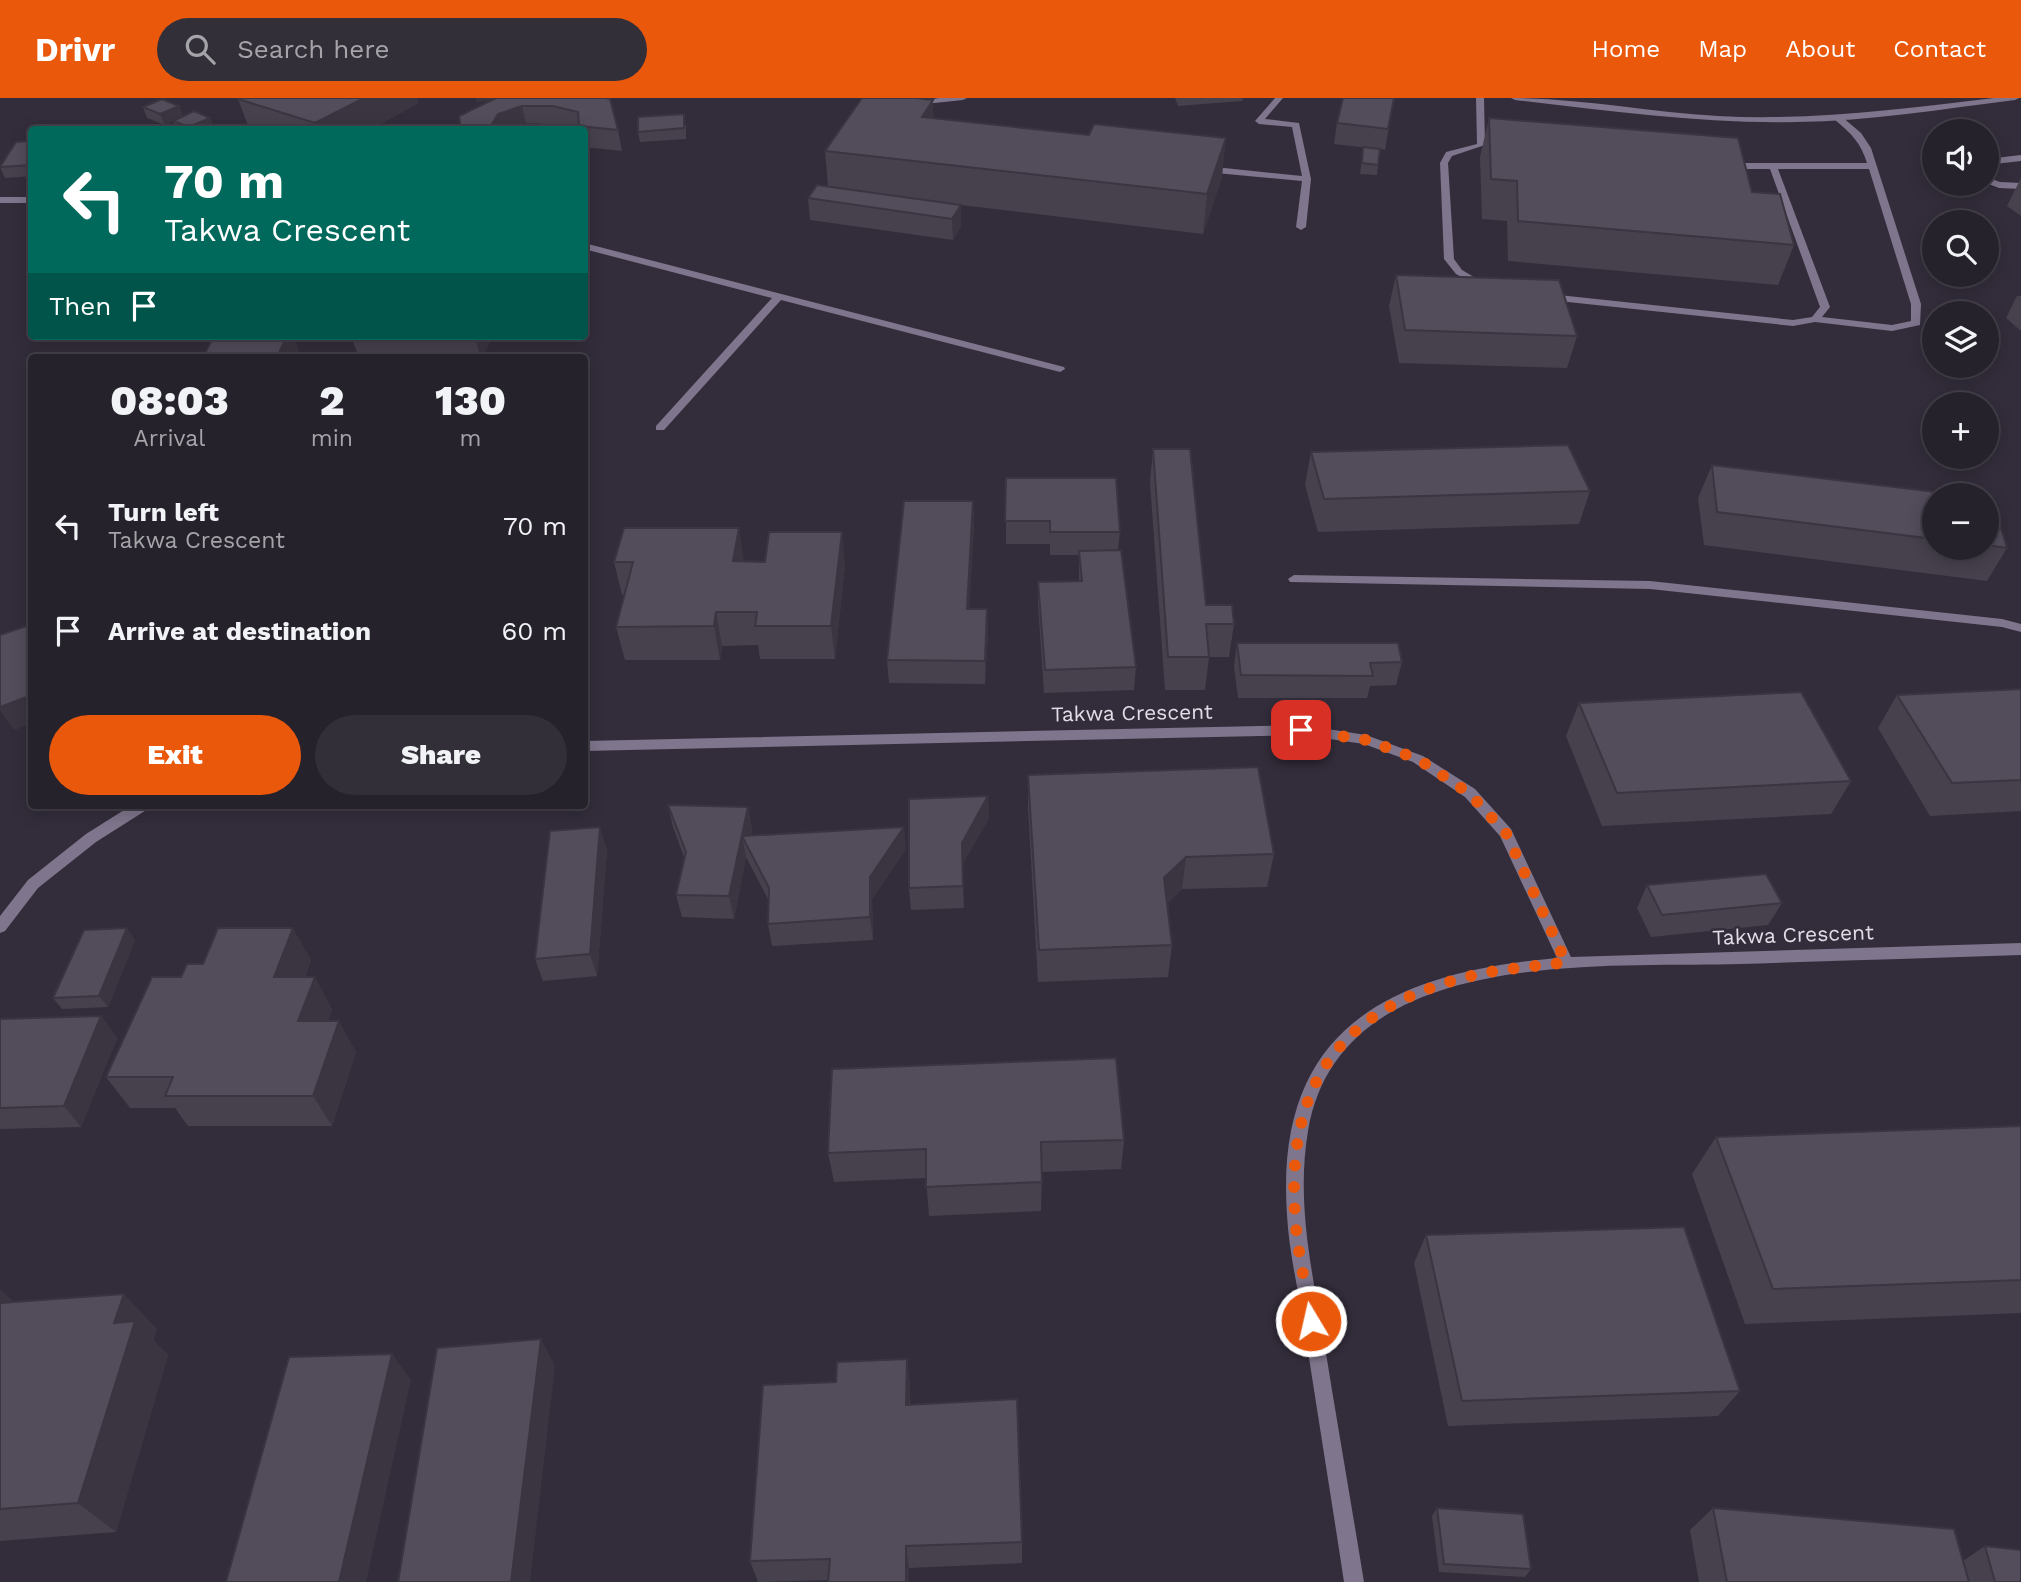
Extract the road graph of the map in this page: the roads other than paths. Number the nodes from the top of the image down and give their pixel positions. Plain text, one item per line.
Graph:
1 (963, 98) edge
2 (1279, 98) edge
3 (1480, 98) edge
4 (1514, 98) edge
5 (2015, 98) edge
6 (910, 103) edge
7 (1838, 118) junction
8 (1481, 145) junction
9 (1493, 147) edge
10 (2021, 158) edge
11 (1999, 161) edge
12 (1773, 166) junction
13 (1872, 166) junction
14 (1715, 167) edge
15 (1199, 168) edge
16 (1307, 179) junction
17 (1999, 185) edge
18 (2021, 186) edge
19 (0, 200) edge
20 (28, 200) edge
21 (1301, 227) dead end
22 (588, 247) edge
23 (1493, 289) edge
24 (779, 296) junction
25 (1544, 296) edge
26 (1815, 319) junction
27 (1060, 369) dead end
28 (660, 428) dead end
29 (1294, 579) dead end
30 (2021, 628) edge
31 (588, 746) edge
32 (137, 809) edge
33 (0, 927) edge
34 (2021, 949) edge
35 (1566, 962) junction
36 (1354, 1582) edge

1 - 6 street
2 - 16 street
3 - 8 street
4 - 7 street
5 - 7 street
7 - 13 street
8 - 9 street
8 - 23 street
10 - 11 street
12 - 13 street
12 - 14 street
12 - 26 street
13 - 26 street
15 - 16 street
16 - 21 street
17 - 18 street
19 - 20 street
22 - 24 street
24 - 27 street
24 - 28 street
25 - 26 street
29 - 30 street
31 - 35 street, Takwa Crescent
32 - 33 street
34 - 35 street, Takwa Crescent
35 - 36 street, Takwa Crescent

